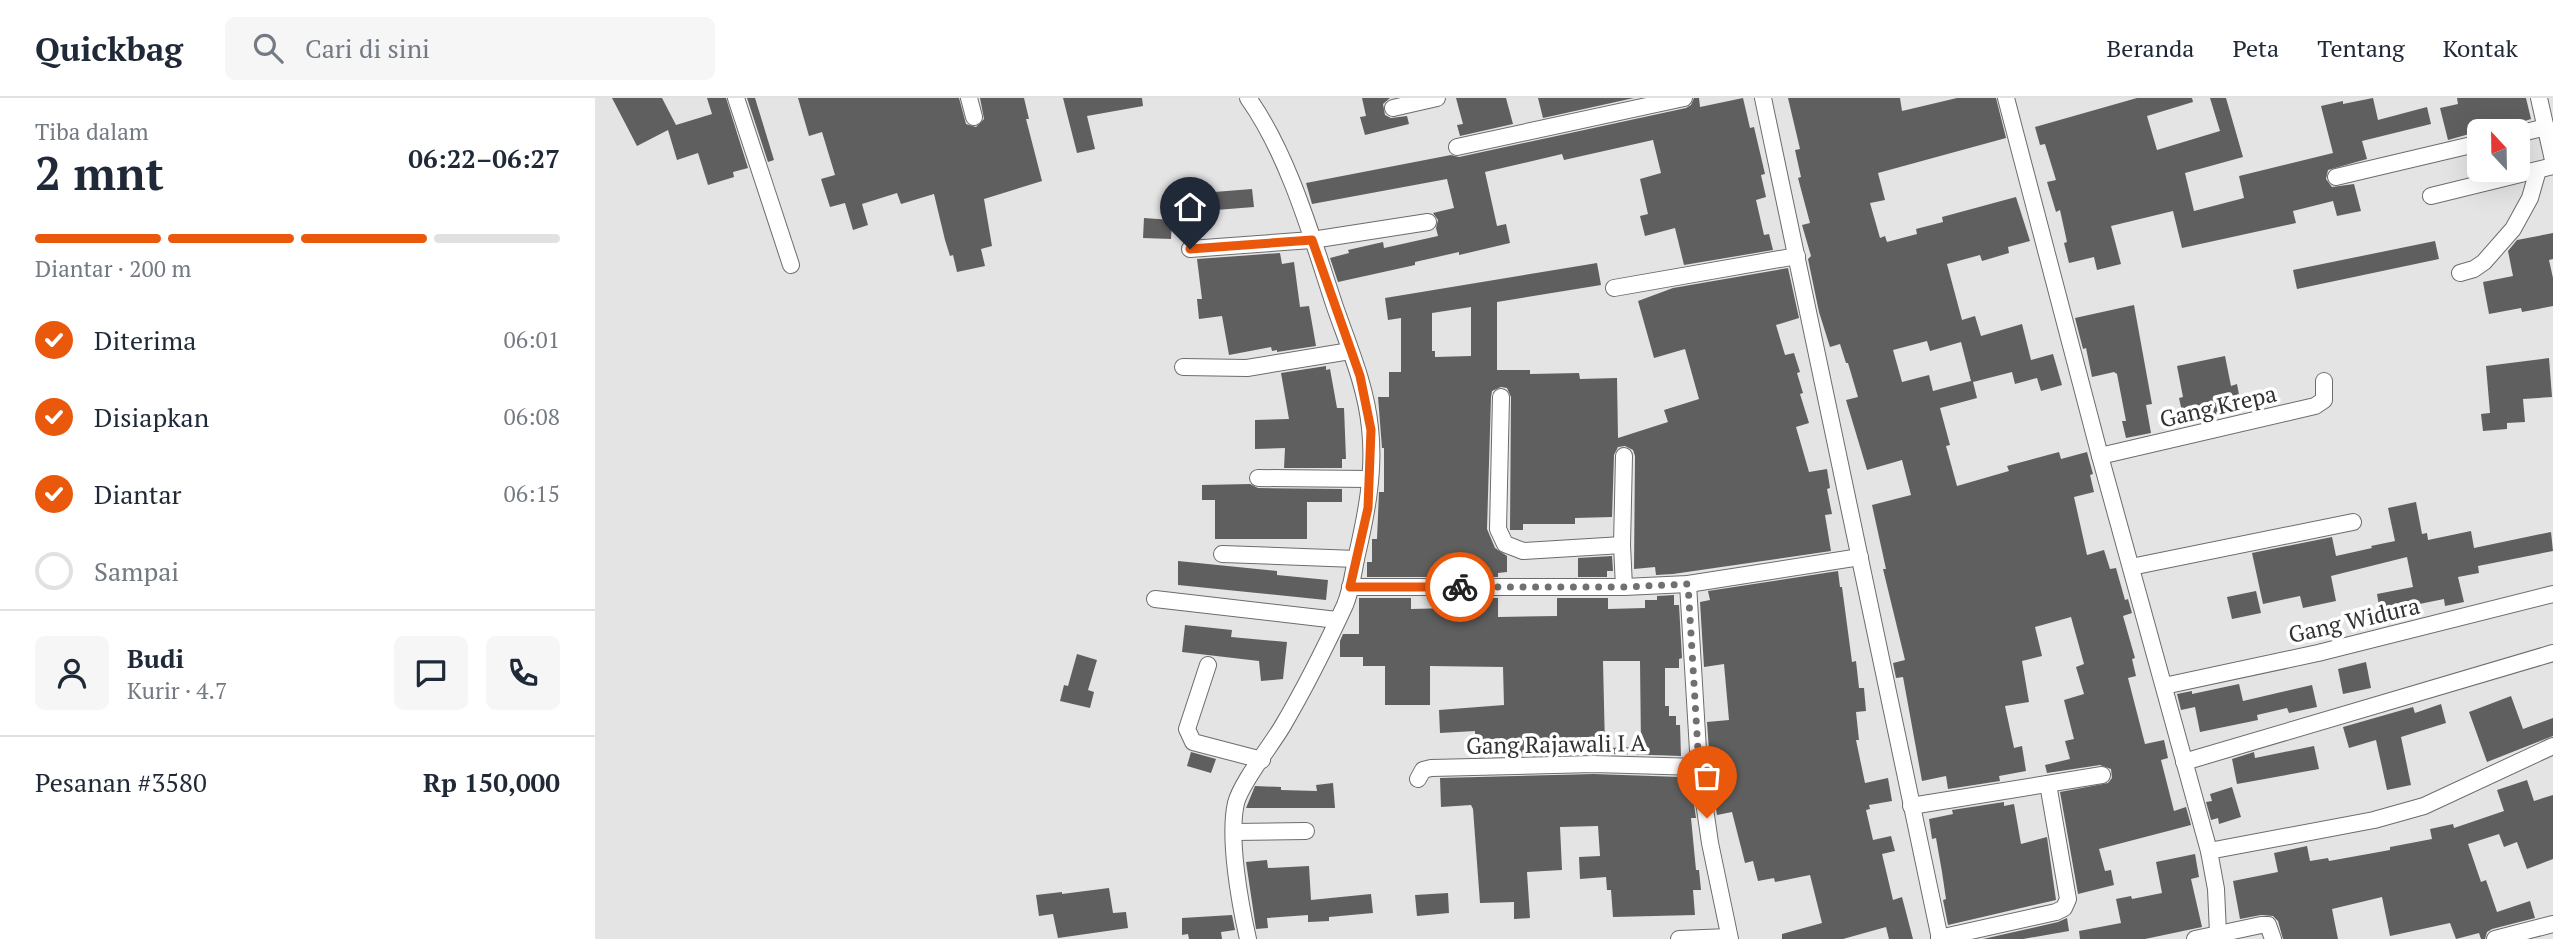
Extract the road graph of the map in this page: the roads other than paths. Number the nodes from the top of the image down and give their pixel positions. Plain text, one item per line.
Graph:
1 (736, 98) edge
2 (969, 98) edge
3 (1248, 98) edge
4 (1437, 98) edge
5 (1684, 98) edge
6 (1763, 98) edge
7 (2006, 98) edge
8 (2539, 98) edge
9 (1651, 101) edge
10 (1394, 108) dead end
11 (974, 117) dead end
12 (2546, 127) junction
13 (2531, 131) edge
14 (2467, 146) edge
15 (1457, 147) dead end
16 (2553, 160) edge
17 (2546, 168) edge
18 (2336, 177) dead end
19 (2431, 196) dead end
20 (1428, 222) dead end
21 (1312, 240) junction
22 (1190, 249) dead end
23 (1797, 256) junction
24 (790, 265) dead end
25 (2460, 273) dead end
26 (1614, 288) dead end
27 (1350, 351) junction
28 (1183, 367) dead end
29 (2324, 381) dead end
30 (1501, 397) dead end
31 (1624, 456) dead end
32 (2100, 456) junction
33 (1258, 478) dead end
34 (1369, 479) junction
35 (2353, 522) dead end
36 (1622, 545) junction
37 (1222, 554) dead end
38 (1860, 557) junction
39 (1356, 559) junction
40 (2131, 568) junction
41 (1688, 584) junction
42 (1350, 587) junction
43 (1624, 587) junction
44 (2553, 594) edge
45 (1155, 599) dead end
46 (1337, 620) junction
47 (2553, 653) edge
48 (1208, 666) dead end
49 (2164, 686) junction
50 (2553, 746) edge
51 (1262, 760) junction
52 (2184, 762) junction
53 (1699, 767) junction
54 (2102, 775) dead end
55 (1419, 779) dead end
56 (2048, 784) junction
57 (1911, 806) junction
58 (1306, 831) dead end
59 (1234, 832) junction
60 (2209, 851) junction
61 (2553, 924) edge
62 (2218, 933) junction
63 (1730, 938) edge
64 (1248, 939) edge
65 (1679, 939) edge
66 (1939, 939) edge
67 (2195, 939) edge
68 (2273, 939) edge
69 (2495, 939) edge

1 - 24 street
2 - 11 street
3 - 21 street
4 - 10 street
5 - 9 street
6 - 23 street
7 - 32 street
8 - 12 street
9 - 15 street
12 - 13 street
12 - 16 street
14 - 18 street
17 - 19 street
17 - 25 street
20 - 21 street
21 - 22 street
21 - 27 street
23 - 26 street
23 - 38 street
27 - 28 street
27 - 34 street
29 - 32 street, Gang Krepa
30 - 36 street
31 - 36 street
32 - 40 street
33 - 34 street
34 - 39 street
35 - 40 street
36 - 43 street
37 - 39 street
38 - 41 street
38 - 57 street
39 - 42 street
40 - 49 street
41 - 43 street
41 - 53 street
42 - 43 street
42 - 46 street
44 - 49 street, Gang Widura
45 - 46 street
46 - 51 street
47 - 52 street
48 - 51 street
49 - 52 street
50 - 60 street
51 - 59 street
52 - 60 street
53 - 55 street, Gang Rajawali I A
53 - 63 street
54 - 56 street
56 - 57 street
56 - 66 street
57 - 66 street
58 - 59 street
59 - 64 street
60 - 62 street
61 - 69 street
62 - 67 street
62 - 68 street
63 - 65 street

